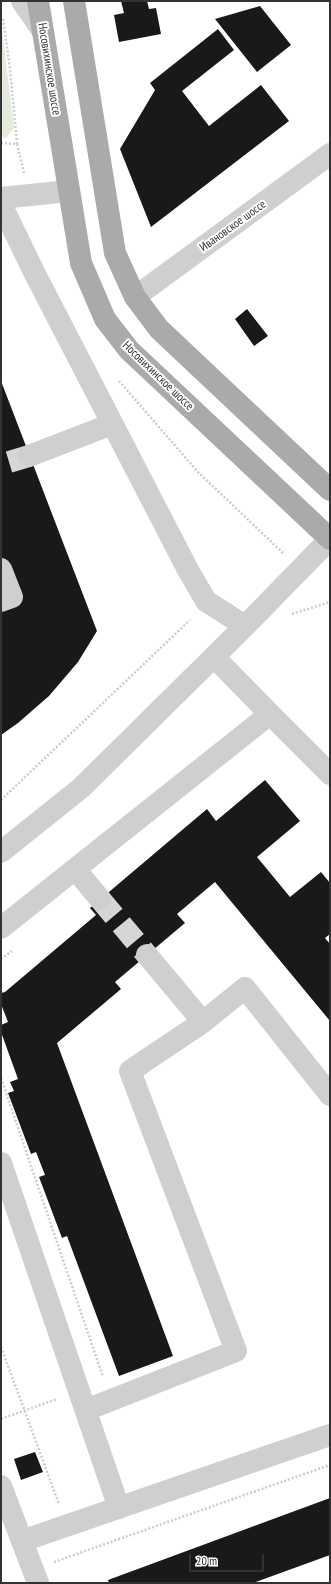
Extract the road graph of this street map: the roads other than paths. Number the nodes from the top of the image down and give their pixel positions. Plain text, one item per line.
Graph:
1 (22, 1) edge
2 (38, 1) edge
3 (74, 1) edge
4 (42, 30) junction
5 (330, 154) edge
6 (69, 191) junction
7 (1, 198) edge
8 (1, 204) edge
9 (135, 297) junction
10 (112, 424) junction
11 (29, 456) tunnel mouth
12 (330, 490) edge
13 (330, 539) edge
14 (1, 569) edge
15 (1, 601) edge
16 (246, 626) junction
17 (214, 657) junction
18 (270, 714) junction
19 (330, 774) edge
20 (1, 852) edge
21 (75, 869) junction
22 (100, 899) tunnel mouth
23 (1, 928) edge
24 (147, 955) tunnel mouth
25 (203, 1022) junction
26 (330, 1095) edge
27 (1, 1163) edge
28 (83, 1401) junction
29 (330, 1435) edge
30 (1, 1486) edge
31 (119, 1508) junction
32 (22, 1541) junction
33 (36, 1576) edge

1 - 4 street
2 - 4 main road, Носовихинское шоссе
3 - 9 main road
4 - 6 main road, Носовихинское шоссе
5 - 9 street, Ивановское шоссе
6 - 7 street
6 - 13 main road, Носовихинское шоссе
8 - 10 street
9 - 12 main road
10 - 11 street
10 - 16 street
13 - 16 street
14 - 15 street
16 - 17 street
17 - 18 street
17 - 20 street
18 - 19 street
18 - 21 street
21 - 22 street
21 - 23 street
24 - 25 street
25 - 26 street
25 - 28 street
27 - 28 street
28 - 31 street
29 - 31 street
30 - 32 street
31 - 32 street
32 - 33 street

